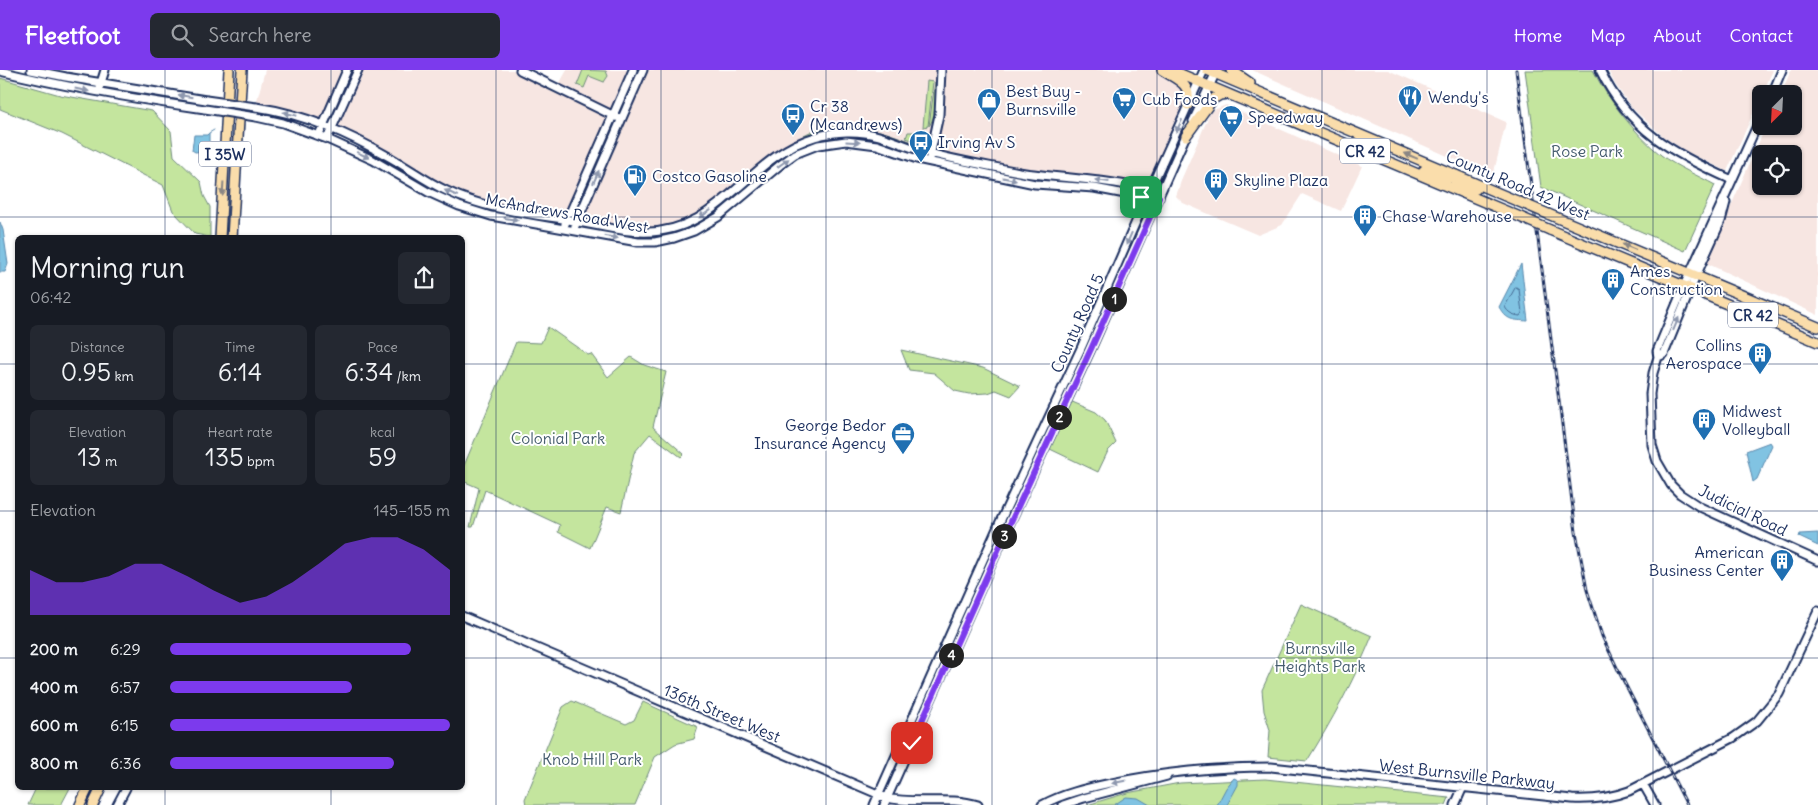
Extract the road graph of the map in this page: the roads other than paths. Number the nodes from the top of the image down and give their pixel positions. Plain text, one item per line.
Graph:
1 (31, 70) edge
2 (105, 70) edge
3 (229, 70) edge
4 (242, 70) edge
5 (347, 70) edge
6 (358, 70) edge
7 (520, 70) edge
8 (633, 70) edge
9 (643, 70) edge
10 (941, 70) edge
11 (1162, 70) edge
12 (1171, 70) edge
13 (1231, 70) edge
14 (1600, 70) edge
15 (1782, 70) edge
16 (0, 71) edge
17 (1211, 71) edge
18 (1199, 82) junction
19 (101, 83) junction
20 (1776, 85) edge
21 (1209, 86) junction
22 (98, 93) junction
23 (1228, 94) junction
24 (1269, 96) junction
25 (1188, 105) junction
26 (613, 116) junction
27 (621, 120) junction
28 (323, 125) junction
29 (332, 129) junction
30 (318, 135) junction
31 (1753, 135) edge
32 (1186, 136) junction
33 (327, 139) junction
34 (1364, 151) junction
35 (931, 153) junction
36 (929, 162) junction
37 (1456, 174) junction
38 (1732, 180) junction
39 (1451, 188) junction
40 (1148, 194) junction
41 (1159, 197) junction
42 (1517, 201) junction
43 (567, 220) junction
44 (576, 222) junction
45 (563, 229) junction
46 (573, 230) junction
47 (220, 235) edge
48 (232, 235) edge
49 (1693, 274) junction
50 (1687, 287) junction
51 (1818, 327) edge
52 (1817, 341) edge
53 (1818, 561) edge
54 (1818, 611) edge
55 (465, 617) edge
56 (1184, 771) junction
57 (1643, 784) junction
58 (1463, 788) junction
59 (87, 790) edge
60 (100, 790) edge
61 (125, 790) edge
62 (878, 795) junction
63 (886, 802) edge
64 (80, 805) edge
65 (92, 805) edge
66 (117, 805) edge
67 (874, 805) edge
68 (978, 805) edge
69 (1042, 805) edge
70 (1063, 805) edge
71 (1455, 805) edge
72 (1655, 805) edge

1 - 19 main road, McAndrews Road West
2 - 19 main road
3 -> 47 highway, I 35W
4 - 48 highway, I 35W
5 - 28 main road
6 - 29 main road
7 - 26 main road
8 - 26 main road
9 - 27 main road
10 - 35 main road
11 - 25 highway
12 - 18 highway, County Road 42 West / CR 42
13 - 24 highway
14 - 38 main road
15 - 20 main road
16 -> 22 main road, McAndrews Road West
17 - 18 main road, County Road 5
17 - 21 main road, County Road 5
17 - 24 highway, County Road 42 West / CR 42
18 - 21 highway, County Road 42 West / CR 42
18 - 25 main road, County Road 5
19 - 22 main road
28 -> 19 main road, McAndrews Road West, bridge
21 - 23 highway, County Road 42 West / CR 42
21 - 32 main road, County Road 5
22 - 30 main road, McAndrews Road West, bridge
23 - 32 highway
23 - 34 highway, County Road 42 West / CR 42
37 -> 24 highway, County Road 42 West / CR 42
25 -> 40 main road, County Road 5
26 - 27 main road
26 - 43 main road
44 -> 27 main road
28 - 29 main road, McAndrews Road West
28 - 30 main road
29 - 33 main road
43 -> 29 main road, McAndrews Road West
30 - 33 main road, McAndrews Road West
31 - 38 main road, Judicial Road
32 - 41 main road, County Road 5
33 -> 45 main road, McAndrews Road West
34 - 37 highway
34 - 39 highway, County Road 42 West / CR 42
35 - 36 main road
40 -> 35 main road, McAndrews Road West
35 -> 44 main road, McAndrews Road West
36 -> 40 main road, McAndrews Road West
46 -> 36 main road, McAndrews Road West
37 - 42 highway, County Road 42 West / CR 42
38 - 49 main road, Judicial Road
39 - 42 highway
39 - 50 highway, County Road 42 West / CR 42, bridge
40 - 41 main road, McAndrews Road West
40 -> 62 main road, County Road 5
41 - 63 main road, County Road 5
49 -> 42 highway, County Road 42 West / CR 42, bridge
43 - 44 main road, McAndrews Road West
43 - 45 main road
44 - 46 main road
45 - 46 main road, McAndrews Road West
49 - 50 main road, Judicial Road
49 - 51 highway, County Road 42 West / CR 42
50 - 52 highway, County Road 42 West / CR 42
50 - 53 main road, Judicial Road
54 - 57 main road, West Burnsville Parkway
55 - 62 main road, 136th Street West
56 - 58 main road, West Burnsville Parkway
56 -> 69 main road, West Burnsville Parkway
56 - 70 main road, West Burnsville Parkway
57 - 58 main road, West Burnsville Parkway
57 - 72 main road
58 - 71 main road
59 - 64 highway
60 - 65 highway
61 - 66 main road
62 - 63 main road, 136th Street West
62 - 67 main road, County Road 5
63 - 68 main road, 136th Street West

